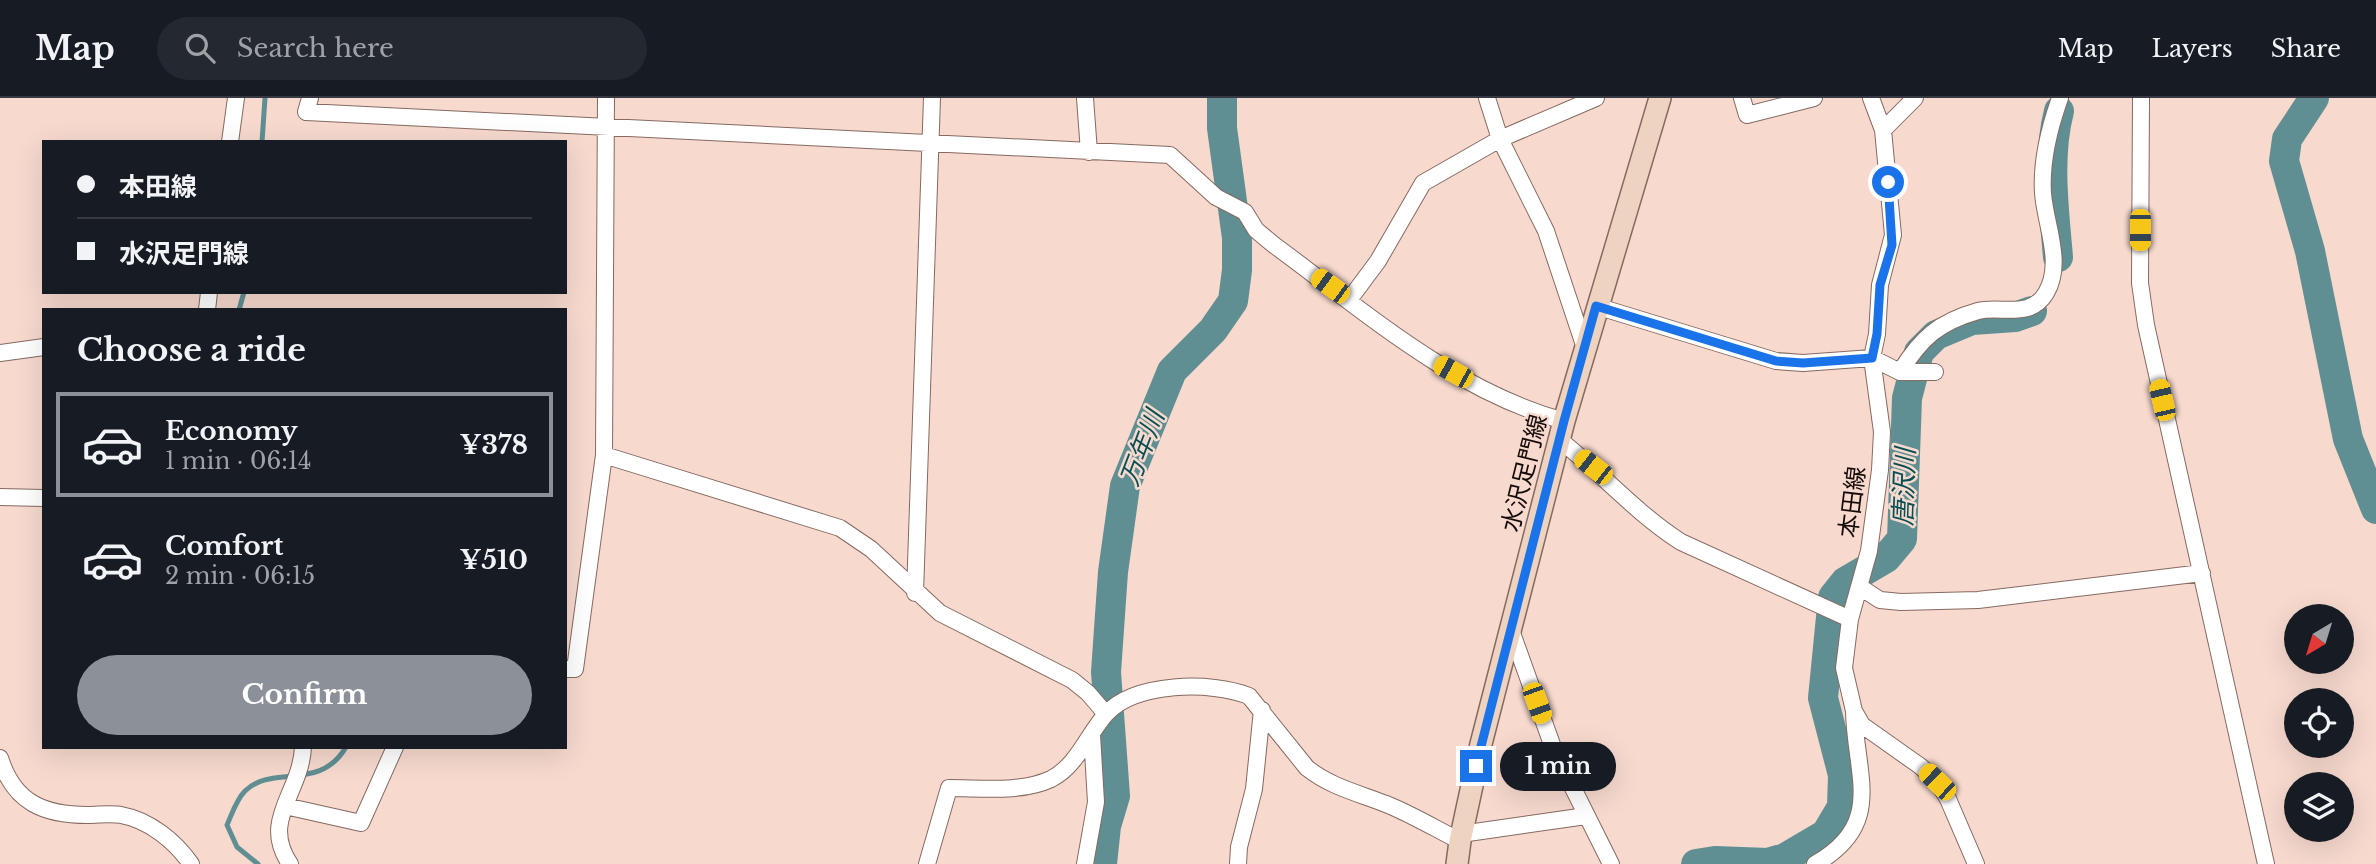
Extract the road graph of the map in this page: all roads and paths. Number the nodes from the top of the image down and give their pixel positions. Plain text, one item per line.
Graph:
1 (236, 98) edge
2 (310, 98) edge
3 (606, 98) edge
4 (932, 98) edge
5 (1085, 98) edge
6 (1488, 98) edge
7 (1596, 98) edge
8 (1660, 98) edge
9 (1742, 98) edge
10 (1814, 98) edge
11 (1871, 98) edge
12 (1915, 98) edge
13 (2060, 98) edge
14 (2141, 98) edge
15 (606, 127) junction
16 (1883, 130) junction
17 (1500, 139) junction
18 (230, 140) edge
19 (930, 145) junction
20 (1089, 152) junction
21 (1349, 300) junction
22 (1596, 306) junction
23 (1584, 345) junction
24 (42, 347) edge
25 (0, 354) edge
26 (1872, 358) junction
27 (1900, 372) junction
28 (1935, 372) dead end
29 (1562, 430) junction
30 (604, 456) junction
31 (0, 497) edge
32 (42, 498) edge
33 (2202, 573) junction
34 (1860, 587) junction
35 (915, 593) junction
36 (1846, 618) junction
37 (1512, 633) junction
38 (567, 669) edge
39 (1262, 710) junction
40 (1854, 711) junction
41 (1106, 714) junction
42 (1092, 735) junction
43 (303, 749) edge
44 (394, 749) edge
45 (0, 758) edge
46 (285, 806) junction
47 (1586, 816) junction
48 (1461, 837) junction
49 (191, 864) edge
50 (290, 864) edge
51 (927, 864) edge
52 (1085, 864) edge
53 (1238, 864) edge
54 (1457, 864) edge
55 (1611, 864) edge
56 (1815, 864) edge
57 (1976, 864) edge
58 (2266, 864) edge

1 - 18 street
2 - 15 street
3 - 15 street
4 - 19 street
5 - 20 street
6 - 17 street
7 - 17 street
8 - 22 main road, 水沢足門線
9 - 10 street
11 - 16 street, 本田線
12 - 16 street
13 - 27 street
14 - 33 street
15 - 19 street
15 - 30 street
16 - 26 street, 本田線
17 - 21 street
17 - 23 street
19 - 20 street
19 - 35 street
20 - 21 street
21 - 29 street
22 - 23 main road, 水沢足門線
22 - 26 street
23 - 29 main road, 水沢足門線
24 - 25 street
26 - 27 street
26 - 34 street, 本田線
27 - 28 street
29 - 36 street
29 - 37 main road, 水沢足門線
30 - 35 street
30 - 38 street
31 - 32 street
33 - 34 street
33 - 58 street
34 - 36 street, 本田線
35 - 41 street
36 - 40 street, 本田線
37 - 47 street
37 - 48 main road, 水沢足門線
39 - 41 street
39 - 48 street
39 - 53 street
40 - 56 street
40 - 57 street, 本田線
41 - 42 street
42 - 51 street
42 - 52 street
43 - 46 street
44 - 46 street
45 - 49 street
46 - 50 street
47 - 48 street
47 - 55 street
48 - 54 main road, 水沢足門線

